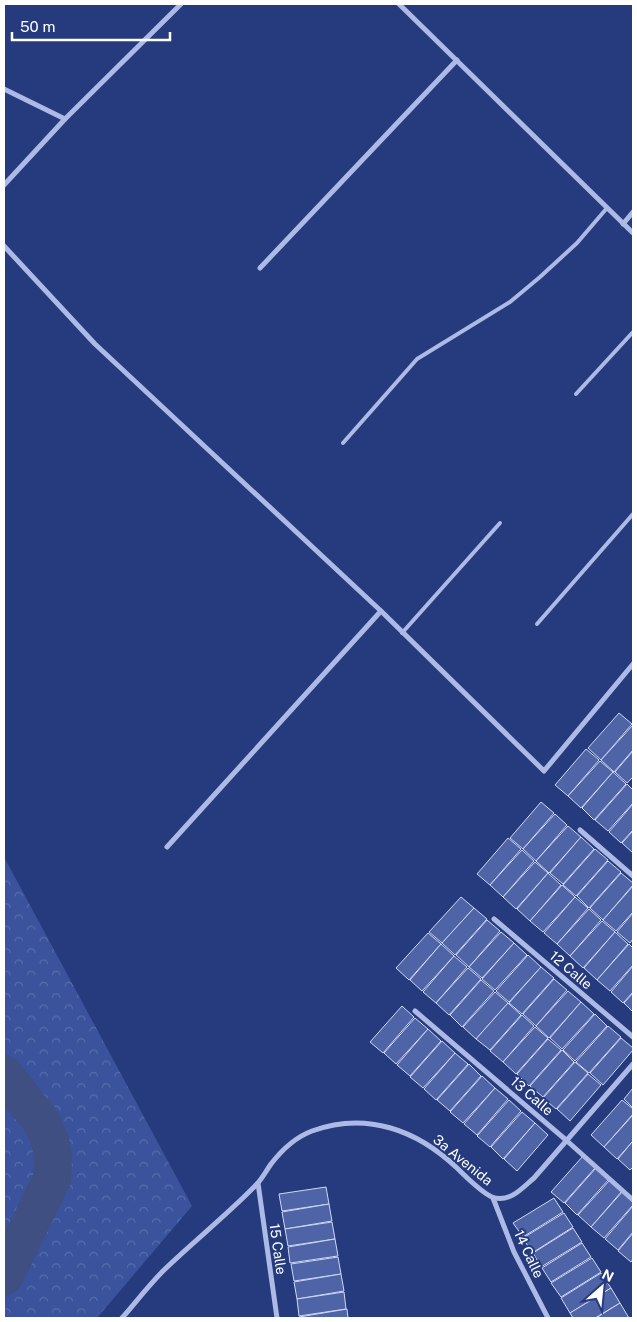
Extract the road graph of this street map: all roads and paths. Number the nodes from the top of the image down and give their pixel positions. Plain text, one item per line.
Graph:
1 (181, 4) edge
2 (400, 4) edge
3 (456, 60) junction
4 (4, 89) edge
5 (65, 119) junction
6 (4, 185) edge
7 (607, 208) junction
8 (633, 212) edge
9 (623, 224) junction
10 (633, 233) edge
11 (4, 246) edge
12 (260, 268) dead end
13 (633, 332) edge
14 (576, 394) dead end
15 (342, 442) dead end
16 (633, 514) edge
17 (500, 523) dead end
18 (381, 612) junction
19 (537, 624) dead end
20 (402, 633) junction
21 (633, 664) edge
22 (580, 830) dead end
23 (167, 847) dead end
24 (633, 876) edge
25 (494, 919) dead end
26 (415, 1010) dead end
27 (633, 1037) edge
28 (633, 1064) edge
29 (566, 1140) junction
30 (258, 1184) junction
31 (493, 1198) junction
32 (633, 1200) edge
33 (122, 1318) edge
34 (277, 1318) edge
35 (548, 1318) edge

1 - 5 street
2 - 3 street
3 - 7 street
3 - 12 street
4 - 5 street
5 - 6 street
7 - 9 street
7 - 15 lane
8 - 9 street
9 - 10 street
11 - 18 street
13 - 14 lane
16 - 19 lane
17 - 20 lane
18 - 20 street
18 - 23 street
20 - 21 street
22 - 24 street
25 - 27 street, 12 Calle
26 - 29 street, 13 Calle
28 - 29 street, 3a Avenida
29 - 31 street, 3a Avenida
29 - 32 street, 13 Calle
30 - 31 street, 3a Avenida
30 - 33 street, 3a Avenida
30 - 34 street, 15 Calle
31 - 35 street, 14 Calle

